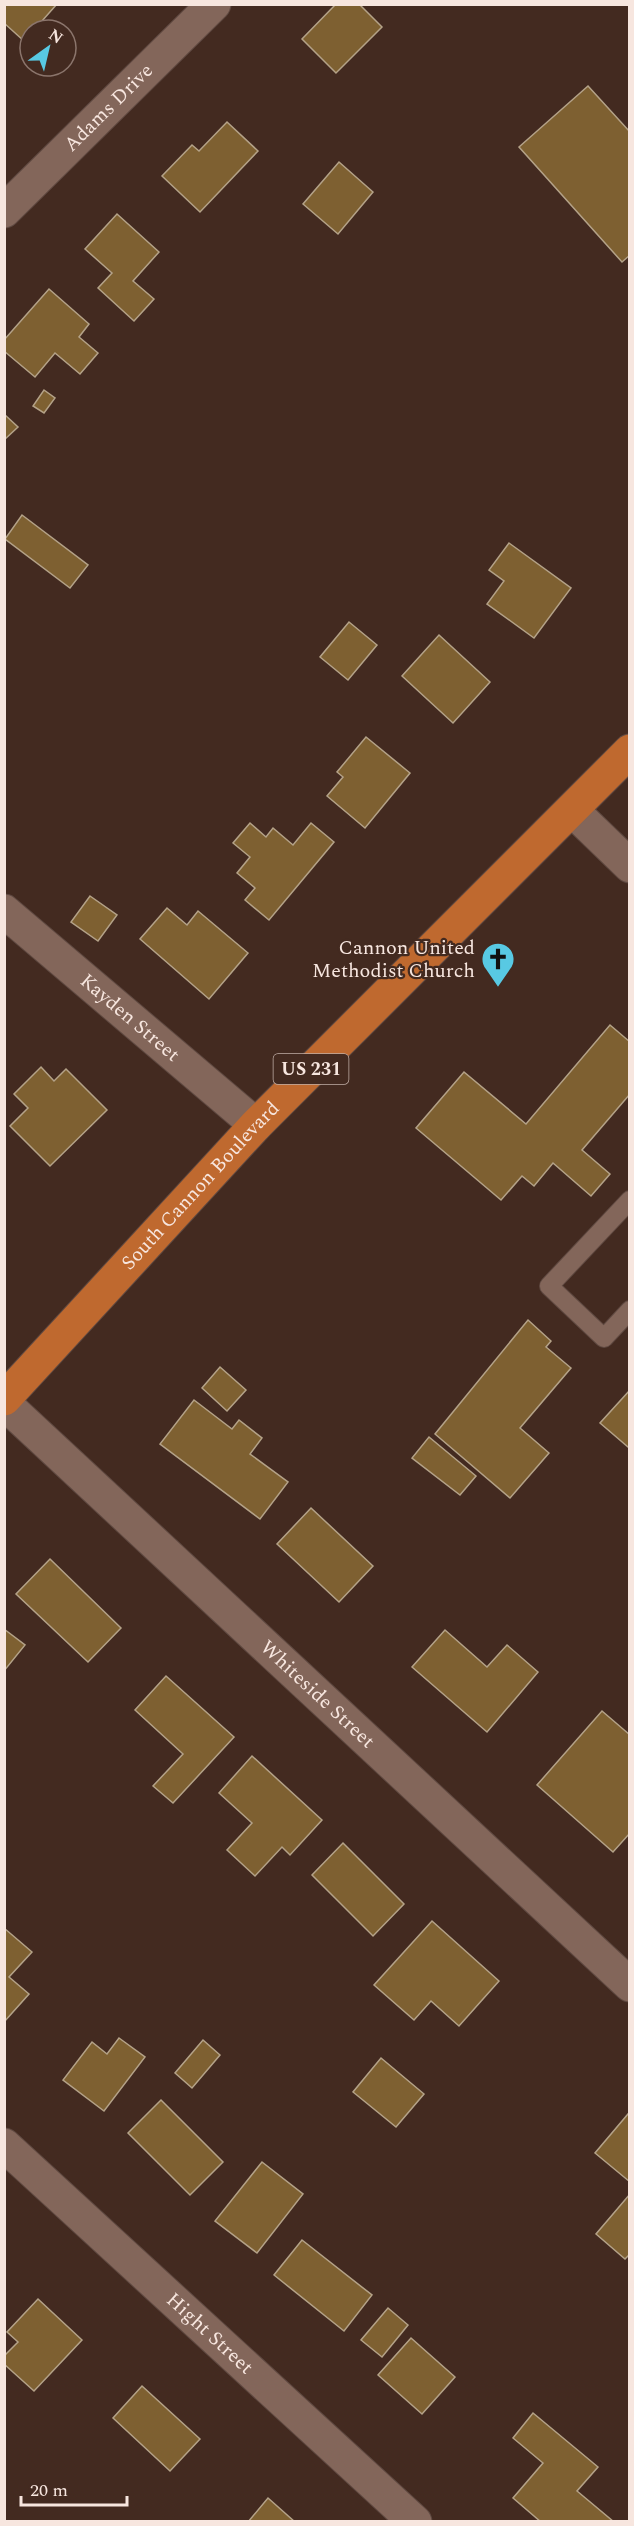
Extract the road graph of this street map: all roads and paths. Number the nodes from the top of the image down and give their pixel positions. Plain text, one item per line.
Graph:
1 (214, 4) edge
2 (4, 211) edge
3 (630, 751) edge
4 (572, 810) junction
5 (630, 866) edge
6 (4, 911) edge
7 (256, 1125) junction
8 (630, 1200) edge
9 (630, 1310) edge
10 (4, 1401) edge
11 (630, 1985) edge
12 (4, 2145) edge
13 (415, 2522) edge

1 - 2 street, Adams Drive
3 - 4 highway, South Cannon Boulevard / US 231
4 - 5 street
4 - 7 highway, South Cannon Boulevard / US 231
6 - 7 street, Kayden Street
7 - 10 highway, South Cannon Boulevard / US 231
8 - 9 lane
10 - 11 street, Whiteside Street
12 - 13 street, Hight Street

